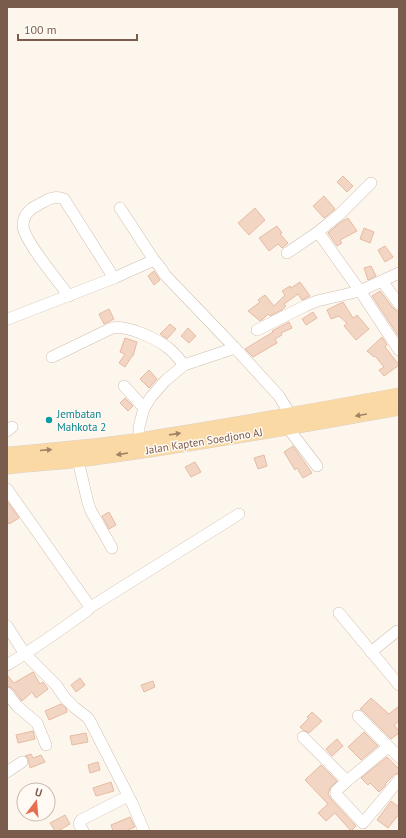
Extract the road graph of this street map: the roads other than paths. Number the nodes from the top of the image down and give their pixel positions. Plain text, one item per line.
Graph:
1 (371, 183) dead end
2 (120, 208) dead end
3 (318, 232) junction
4 (288, 253) dead end
5 (154, 260) junction
6 (399, 273) edge
7 (114, 278) junction
8 (382, 281) junction
9 (360, 291) junction
10 (69, 296) junction
11 (399, 304) edge
12 (8, 319) edge
13 (257, 330) dead end
14 (235, 348) junction
15 (399, 350) edge
16 (52, 357) dead end
17 (184, 365) junction
18 (124, 386) dead end
19 (399, 396) edge
20 (144, 408) junction
21 (399, 408) edge
22 (289, 421) junction
23 (271, 424) junction
24 (139, 440) junction
25 (7, 454) edge
26 (78, 460) junction
27 (317, 466) dead end
28 (7, 467) edge
29 (7, 489) edge
30 (239, 514) dead end
31 (112, 548) dead end
32 (89, 608) junction
33 (339, 613) dead end
34 (7, 626) edge
35 (397, 631) dead end
36 (372, 652) junction
37 (25, 654) junction
38 (7, 665) edge
39 (399, 685) edge
40 (7, 693) edge
41 (358, 716) dead end
42 (303, 737) dead end
43 (46, 745) dead end
44 (388, 747) junction
45 (399, 757) edge
46 (22, 762) dead end
47 (7, 772) edge
48 (399, 780) edge
49 (346, 781) junction
50 (128, 796) junction
51 (360, 827) edge
52 (82, 831) edge
53 (144, 831) edge

1 - 3 street
2 - 5 street
3 - 4 street
3 - 9 street
5 - 7 street
5 - 14 street
6 - 8 street
7 - 10 street
7 - 10 street
8 - 9 street
8 - 11 street
9 - 13 street
9 - 15 street
10 - 12 street
14 - 17 street
14 - 22 street
16 - 17 street
17 - 20 street
18 - 20 street
19 - 22 main road, Jalan Kapten Soedjono AJ
20 - 24 street
21 -> 22 main road, Jalan Kapten Soedjono AJ
22 - 23 main road, Jalan Kapten Soedjono AJ
22 - 27 street
24 -> 23 main road, Jalan Kapten Soedjono AJ
23 -> 26 main road, Jalan Kapten Soedjono AJ
25 -> 24 main road, Jalan Kapten Soedjono AJ
26 - 28 main road, Jalan Kapten Soedjono AJ
26 - 31 street
29 - 32 street
30 - 32 street
32 - 37 street
33 - 36 street
34 - 37 street
35 - 36 street
36 - 39 street
37 - 38 street
37 - 50 street
40 - 43 street
41 - 44 street
42 - 49 street
44 - 45 street
44 - 49 street
46 - 47 street
48 - 51 street
49 - 51 street
50 - 52 street
50 - 53 street

